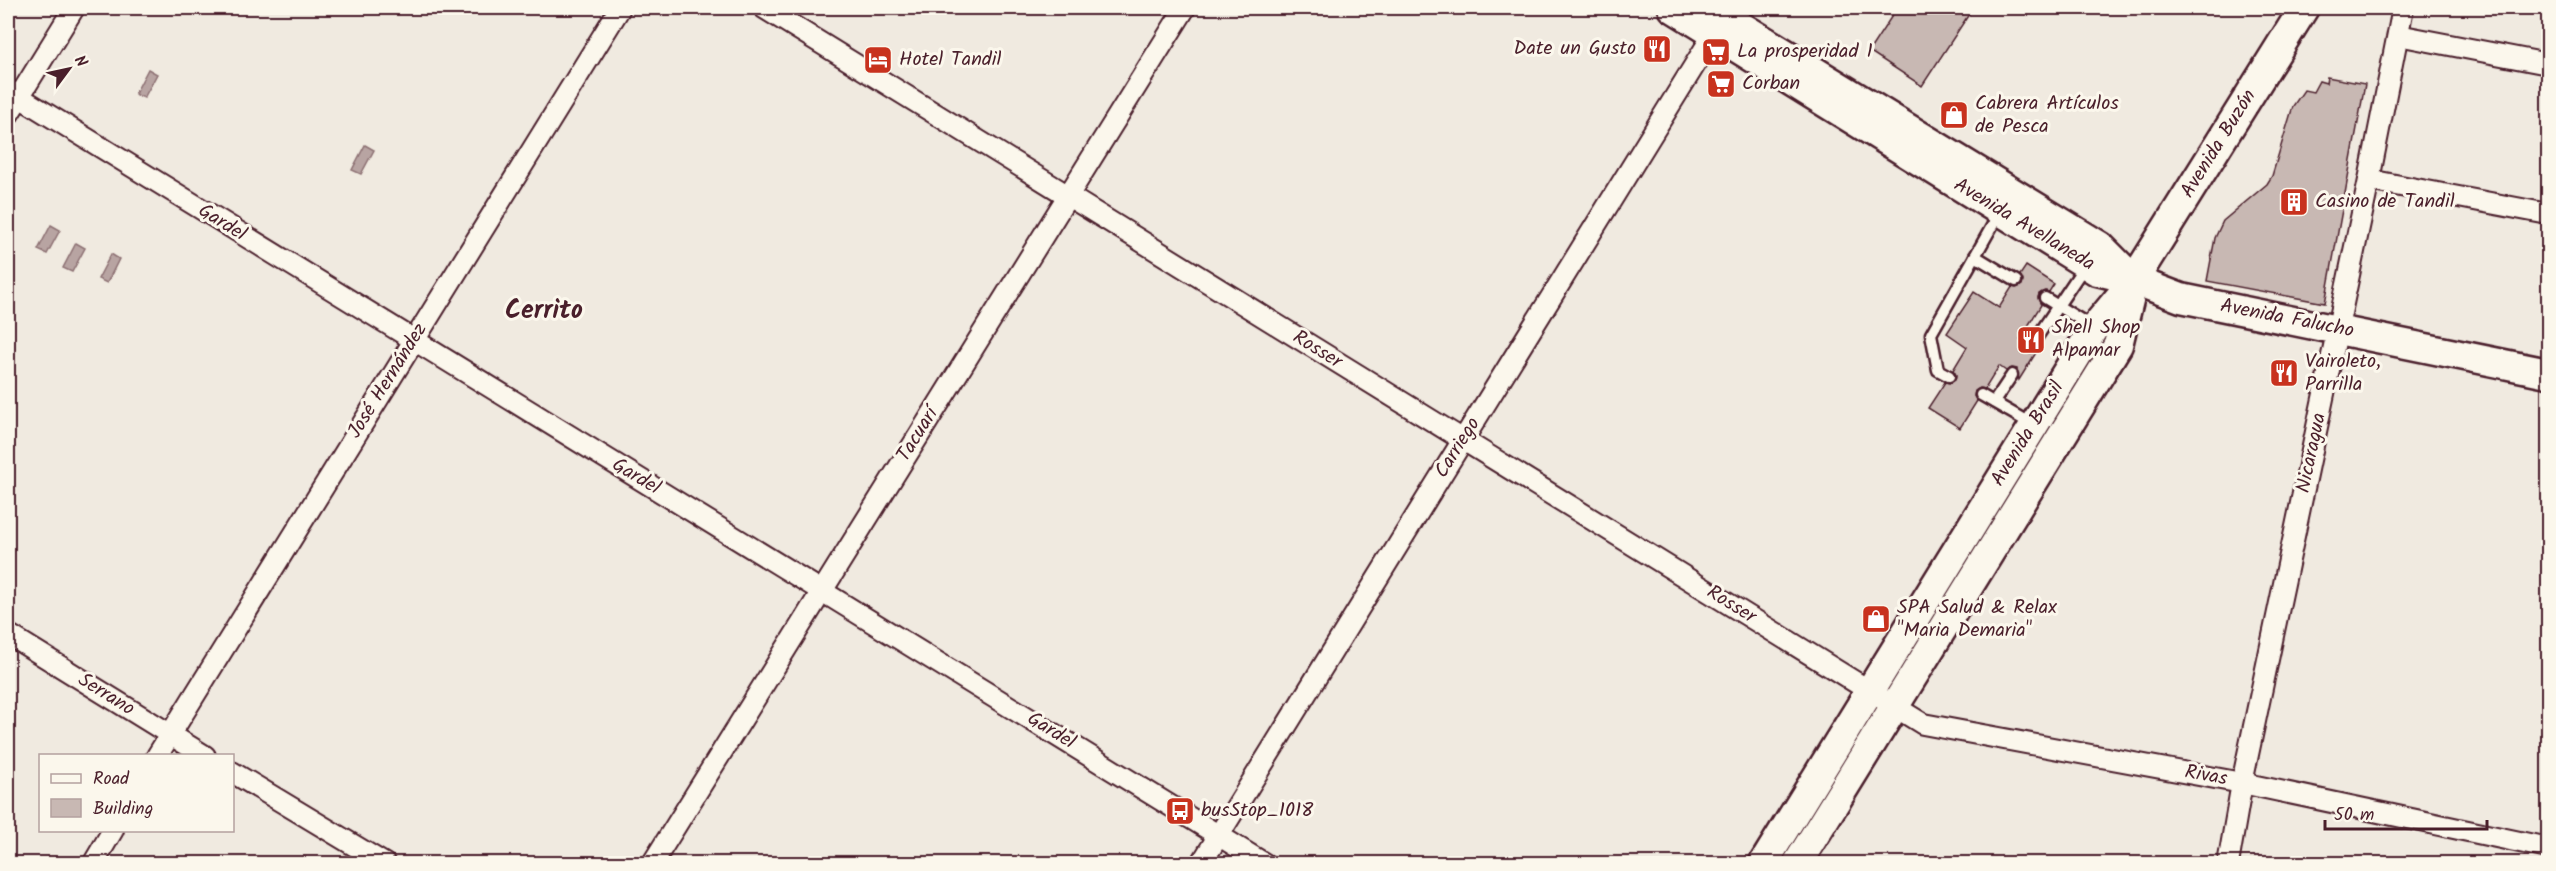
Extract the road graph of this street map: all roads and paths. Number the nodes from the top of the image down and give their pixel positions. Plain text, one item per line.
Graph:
1 (74, 8) edge
2 (620, 8) edge
3 (764, 8) edge
4 (1185, 8) edge
5 (1673, 8) edge
6 (2304, 8) edge
7 (2403, 8) edge
8 (1720, 16) edge
9 (2398, 35) junction
10 (2548, 64) edge
11 (13, 94) edge
12 (8, 115) edge
13 (2369, 180) junction
14 (1068, 196) junction
15 (2000, 212) junction
16 (2548, 214) edge
17 (1975, 256) junction
18 (2086, 264) junction
19 (2134, 280) junction
20 (2016, 281) dead end
21 (2045, 298) dead end
22 (2057, 305) junction
23 (2094, 328) junction
24 (2338, 329) junction
25 (413, 342) junction
26 (2031, 346) dead end
27 (2548, 373) edge
28 (2012, 375) dead end
29 (1949, 376) dead end
30 (1981, 395) dead end
31 (1994, 402) junction
32 (2034, 426) junction
33 (1462, 440) junction
34 (822, 590) junction
35 (8, 634) edge
36 (1871, 691) junction
37 (1896, 706) junction
38 (170, 734) junction
39 (158, 754) edge
40 (202, 754) edge
41 (234, 773) edge
42 (2242, 783) junction
43 (112, 832) edge
44 (1219, 835) junction
45 (2548, 848) edge
46 (93, 864) edge
47 (385, 864) edge
48 (652, 864) edge
49 (1201, 864) edge
50 (1265, 864) edge
51 (1763, 864) edge
52 (1797, 864) edge
53 (2228, 864) edge

1 - 11 street
2 - 25 street, José Hernández
3 - 14 street, Rosser
4 - 14 street, Tacuarí
5 - 8 main road, Avenida Avellaneda
6 - 19 main road, Avenida Buzón
7 - 9 street, Nicaragua
8 - 15 main road, Avenida Avellaneda
8 - 19 main road, Avenida Avellaneda
8 - 33 street, Carriego
9 - 10 street
9 - 13 street, Nicaragua
11 - 12 street
11 - 25 street, Gardel
13 - 16 street
13 - 24 street, Nicaragua
14 - 33 street, Rosser
14 - 34 street, Tacuarí
15 - 17 lane
15 - 18 main road, Avenida Avellaneda
17 - 20 lane
17 - 29 lane
18 - 19 main road, Avenida Avellaneda
18 - 22 lane
19 - 23 main road, Avenida Brasil
19 - 24 main road, Avenida Falucho
19 - 37 main road, Avenida Brasil
21 - 22 lane
22 - 23 lane
22 - 26 lane
23 - 32 main road, Avenida Brasil
24 - 27 main road, Avenida Falucho
24 - 42 street, Nicaragua
25 - 34 street, Gardel
25 - 38 street, José Hernández
28 - 31 lane
30 - 31 lane
31 - 32 lane
32 - 36 main road, Avenida Brasil
33 - 36 street, Rosser
33 - 44 street, Carriego
34 - 44 street, Gardel
34 - 48 street, Tacuarí
35 - 38 street, Serrano
36 - 37 street, Rivas
36 - 51 main road, Avenida Brasil
37 - 42 street, Rivas
37 - 52 main road, Avenida Brasil
38 - 39 street, José Hernández
38 - 40 street, Serrano
41 - 47 street
42 - 45 street, Rivas
42 - 53 street, Nicaragua
43 - 46 street
44 - 49 street, Carriego
44 - 50 street, Gardel

